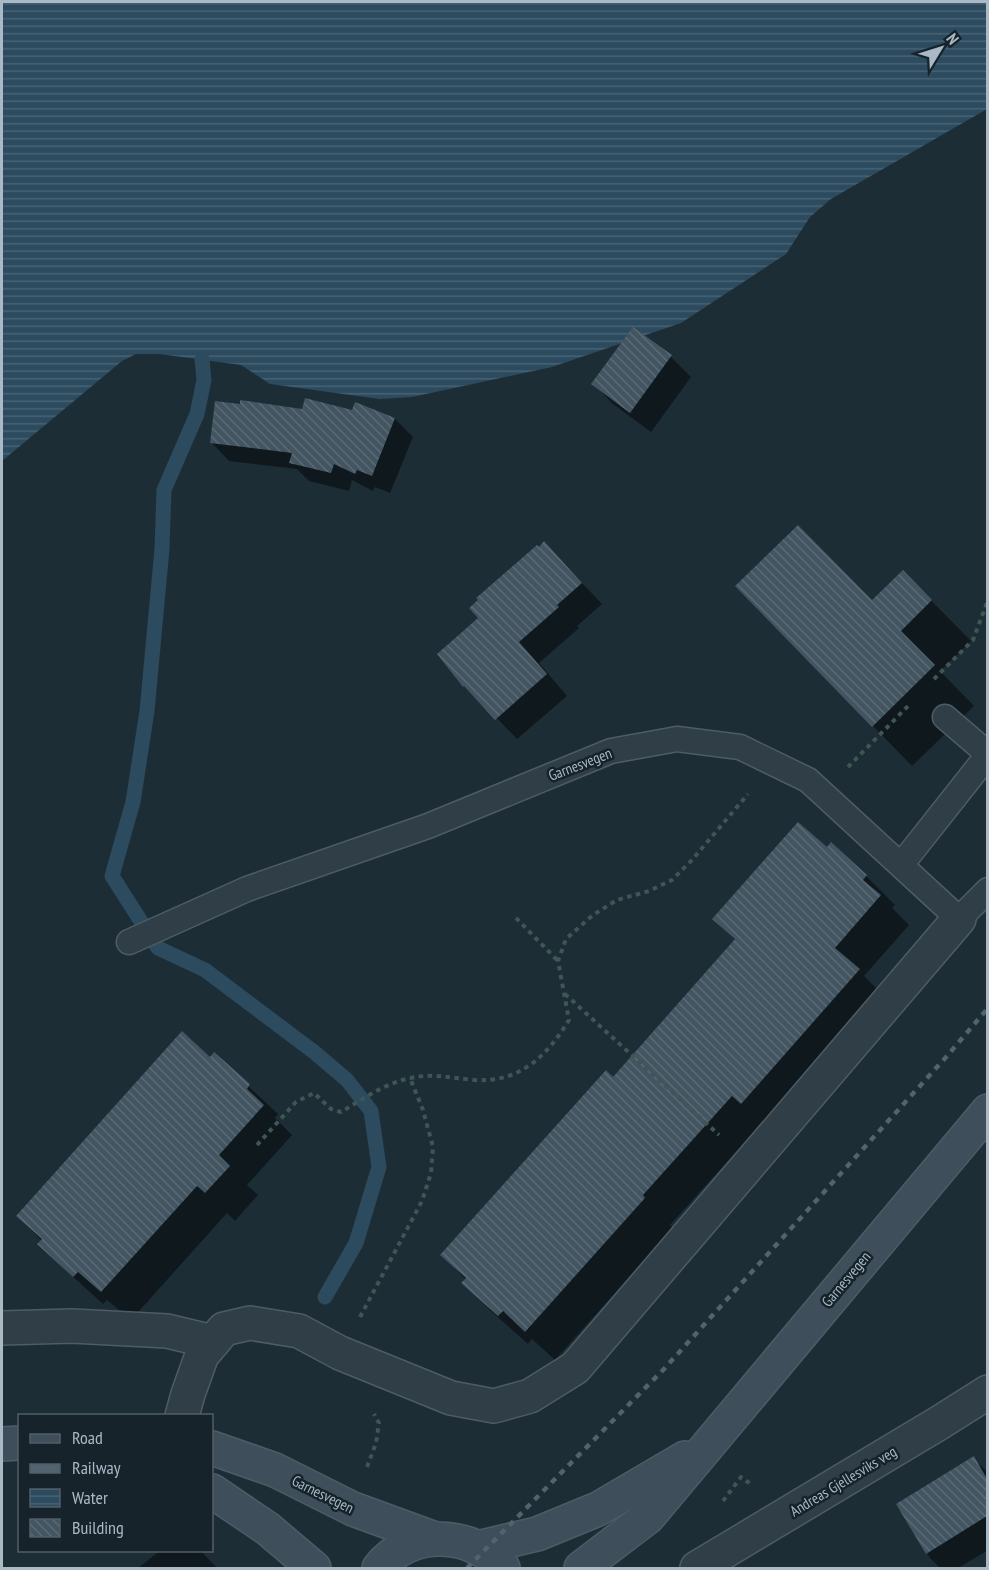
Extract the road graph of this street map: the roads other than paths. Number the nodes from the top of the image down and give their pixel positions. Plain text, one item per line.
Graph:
1 (945, 717) dead end
2 (987, 754) edge
3 (900, 865) junction
4 (987, 890) edge
5 (959, 919) junction
6 (129, 942) dead end
7 (987, 1111) edge
8 (2, 1328) edge
9 (213, 1342) junction
10 (987, 1392) edge
11 (183, 1414) edge
12 (18, 1443) edge
13 (2, 1444) edge
14 (705, 1447) junction
15 (213, 1448) edge
16 (213, 1492) edge
17 (435, 1539) junction
18 (477, 1548) junction
19 (314, 1569) edge
20 (378, 1569) edge
21 (502, 1569) edge
22 (581, 1569) edge
23 (697, 1569) edge

1 - 2 lane
2 - 3 lane
3 - 5 lane, Garnesvegen
3 - 6 lane, Garnesvegen
4 - 5 lane
5 - 9 street
7 - 14 main road, Garnesvegen
8 - 9 street
9 - 11 street
10 - 23 street, Andreas Gjellesviks veg
12 - 13 main road
14 - 18 main road, Garnesvegen
14 - 22 main road, Garnesvegen
15 - 17 main road, Garnesvegen
16 - 19 main road
17 - 18 main road
17 - 20 main road
18 - 21 main road

